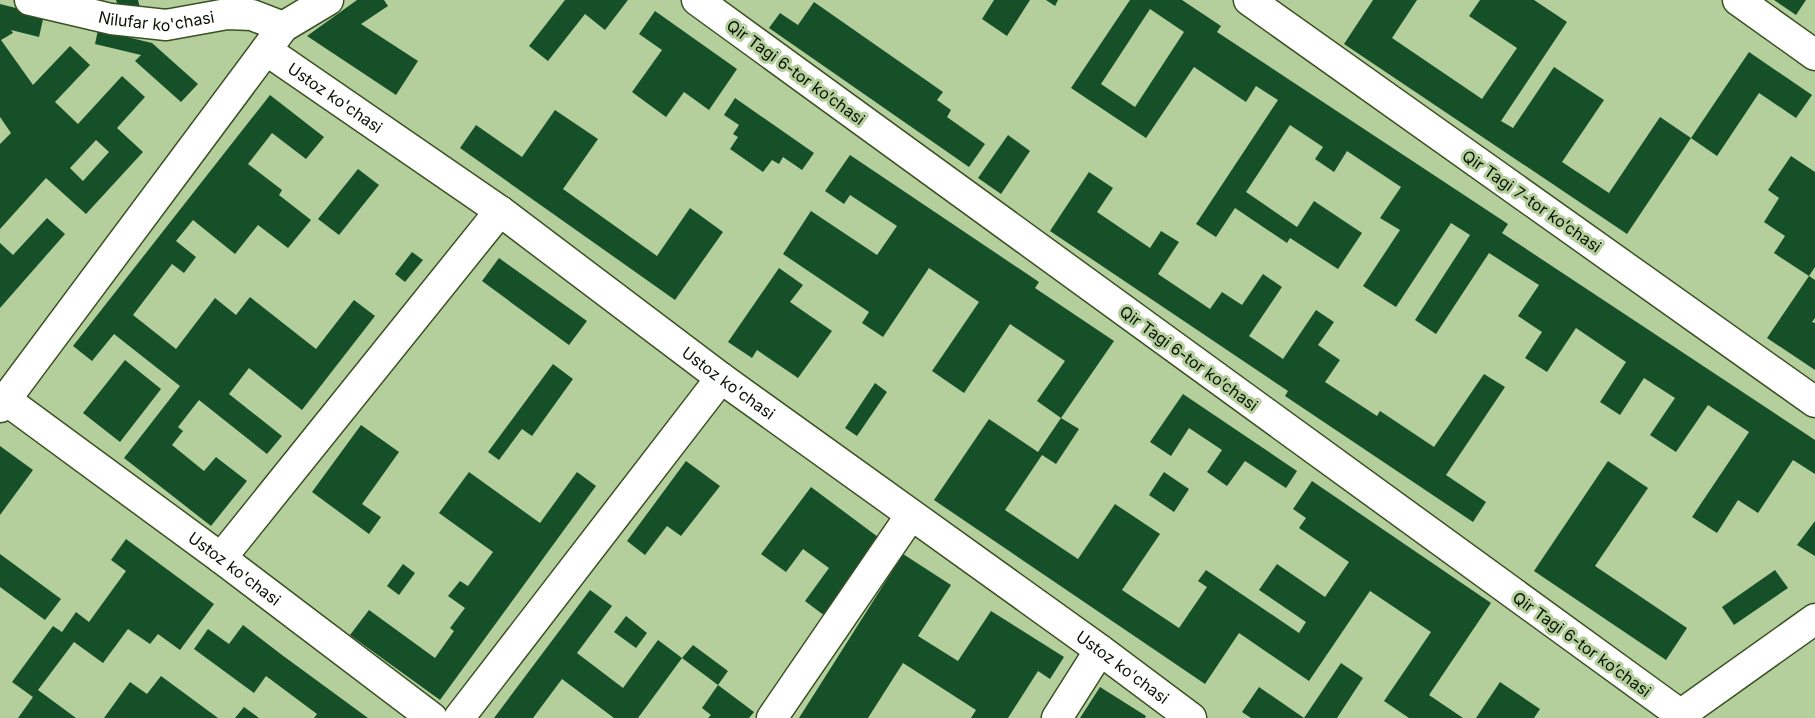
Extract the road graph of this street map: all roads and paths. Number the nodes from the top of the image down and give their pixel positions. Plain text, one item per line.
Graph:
1 (30, 0) edge
2 (328, 0) edge
3 (697, 0) edge
4 (1249, 0) edge
5 (1738, 0) edge
6 (274, 38) junction
7 (1815, 55) edge
8 (500, 211) junction
9 (721, 378) junction
10 (1815, 402) edge
11 (3, 404) edge
12 (911, 515) junction
13 (221, 558) junction
14 (1815, 619) edge
15 (1100, 650) junction
16 (1678, 717) edge
17 (432, 718) edge
18 (459, 718) edge
19 (772, 718) edge
20 (1057, 718) edge
21 (1191, 718) edge

1 - 6 street, Nilufar ko'chasi
2 - 6 street
3 - 16 street, Qir Tagi 6-tor koʼchasi
4 - 10 street, Qir Tagi 7-tor koʼchasi
5 - 7 street
6 - 8 street, Ustoz ko'chasi
6 - 11 street
8 - 9 street, Ustoz ko'chasi
8 - 13 street
9 - 12 street, Ustoz ko'chasi
9 - 18 street
11 - 13 street, Ustoz ko'chasi
12 - 15 street, Ustoz ko'chasi
12 - 19 street
13 - 17 street, Ustoz ko'chasi
14 - 16 street
15 - 20 street
15 - 21 street, Ustoz ko'chasi

